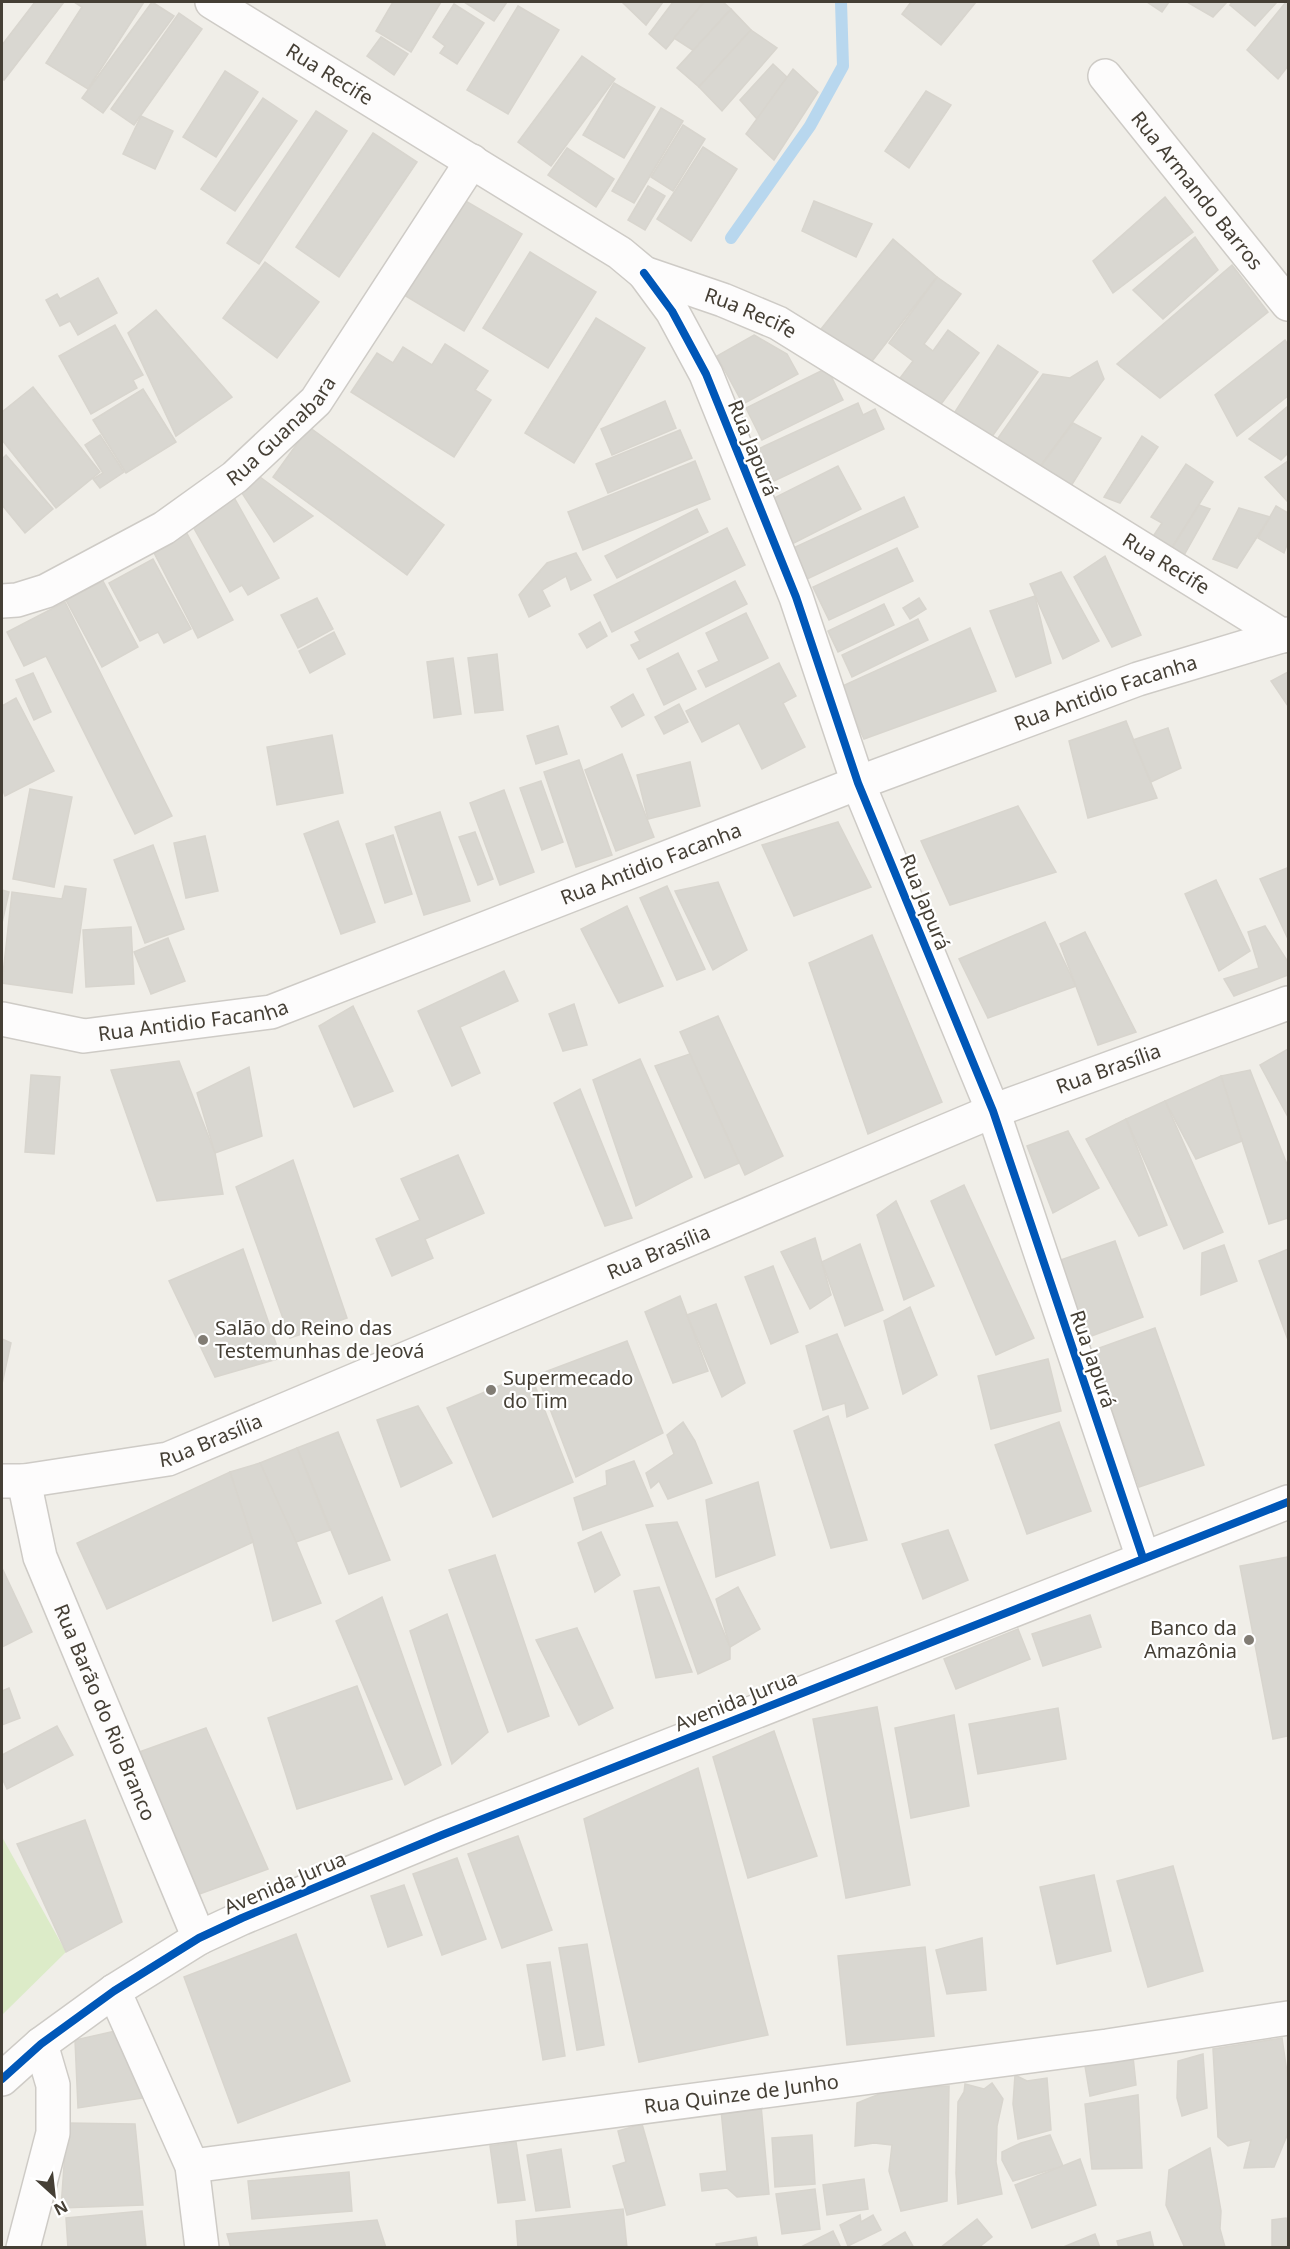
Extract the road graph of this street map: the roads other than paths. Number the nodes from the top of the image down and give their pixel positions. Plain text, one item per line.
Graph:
1 (212, 2) edge
2 (1105, 76) dead end
3 (472, 161) junction
4 (644, 273) junction
5 (1288, 304) edge
6 (2, 601) edge
7 (1286, 635) edge
8 (858, 783) junction
9 (1288, 1003) edge
10 (2, 1019) edge
11 (993, 1112) junction
12 (13, 1481) edge
13 (1288, 1502) edge
14 (1143, 1558) junction
15 (199, 1938) junction
16 (114, 1991) junction
17 (1288, 2018) edge
18 (41, 2044) junction
19 (2, 2079) edge
20 (192, 2166) junction
21 (23, 2247) edge
22 (202, 2247) edge

1 - 3 street, Rua Recife
2 - 5 street, Rua Armando Barros
3 - 4 street, Rua Recife
3 - 6 street, Rua Guanabara
4 - 7 street, Rua Recife
4 - 8 street, Rua Japurá
7 - 8 street, Rua Antidio Facanha
8 - 10 street, Rua Antidio Facanha
8 - 11 street, Rua Japurá
9 - 11 street, Rua Brasília
11 - 12 street, Rua Brasília
11 - 14 street, Rua Japurá
12 - 15 street, Rua Barão do Rio Branco
13 - 14 street, Avenida Jurua
14 - 15 street, Avenida Jurua
15 - 16 street, Avenida Jurua
16 - 18 street, Avenida Jurua
16 - 20 street
17 - 20 street, Rua Quinze de Junho
18 - 19 street, Avenida Jurua
18 - 21 street
20 - 22 street

